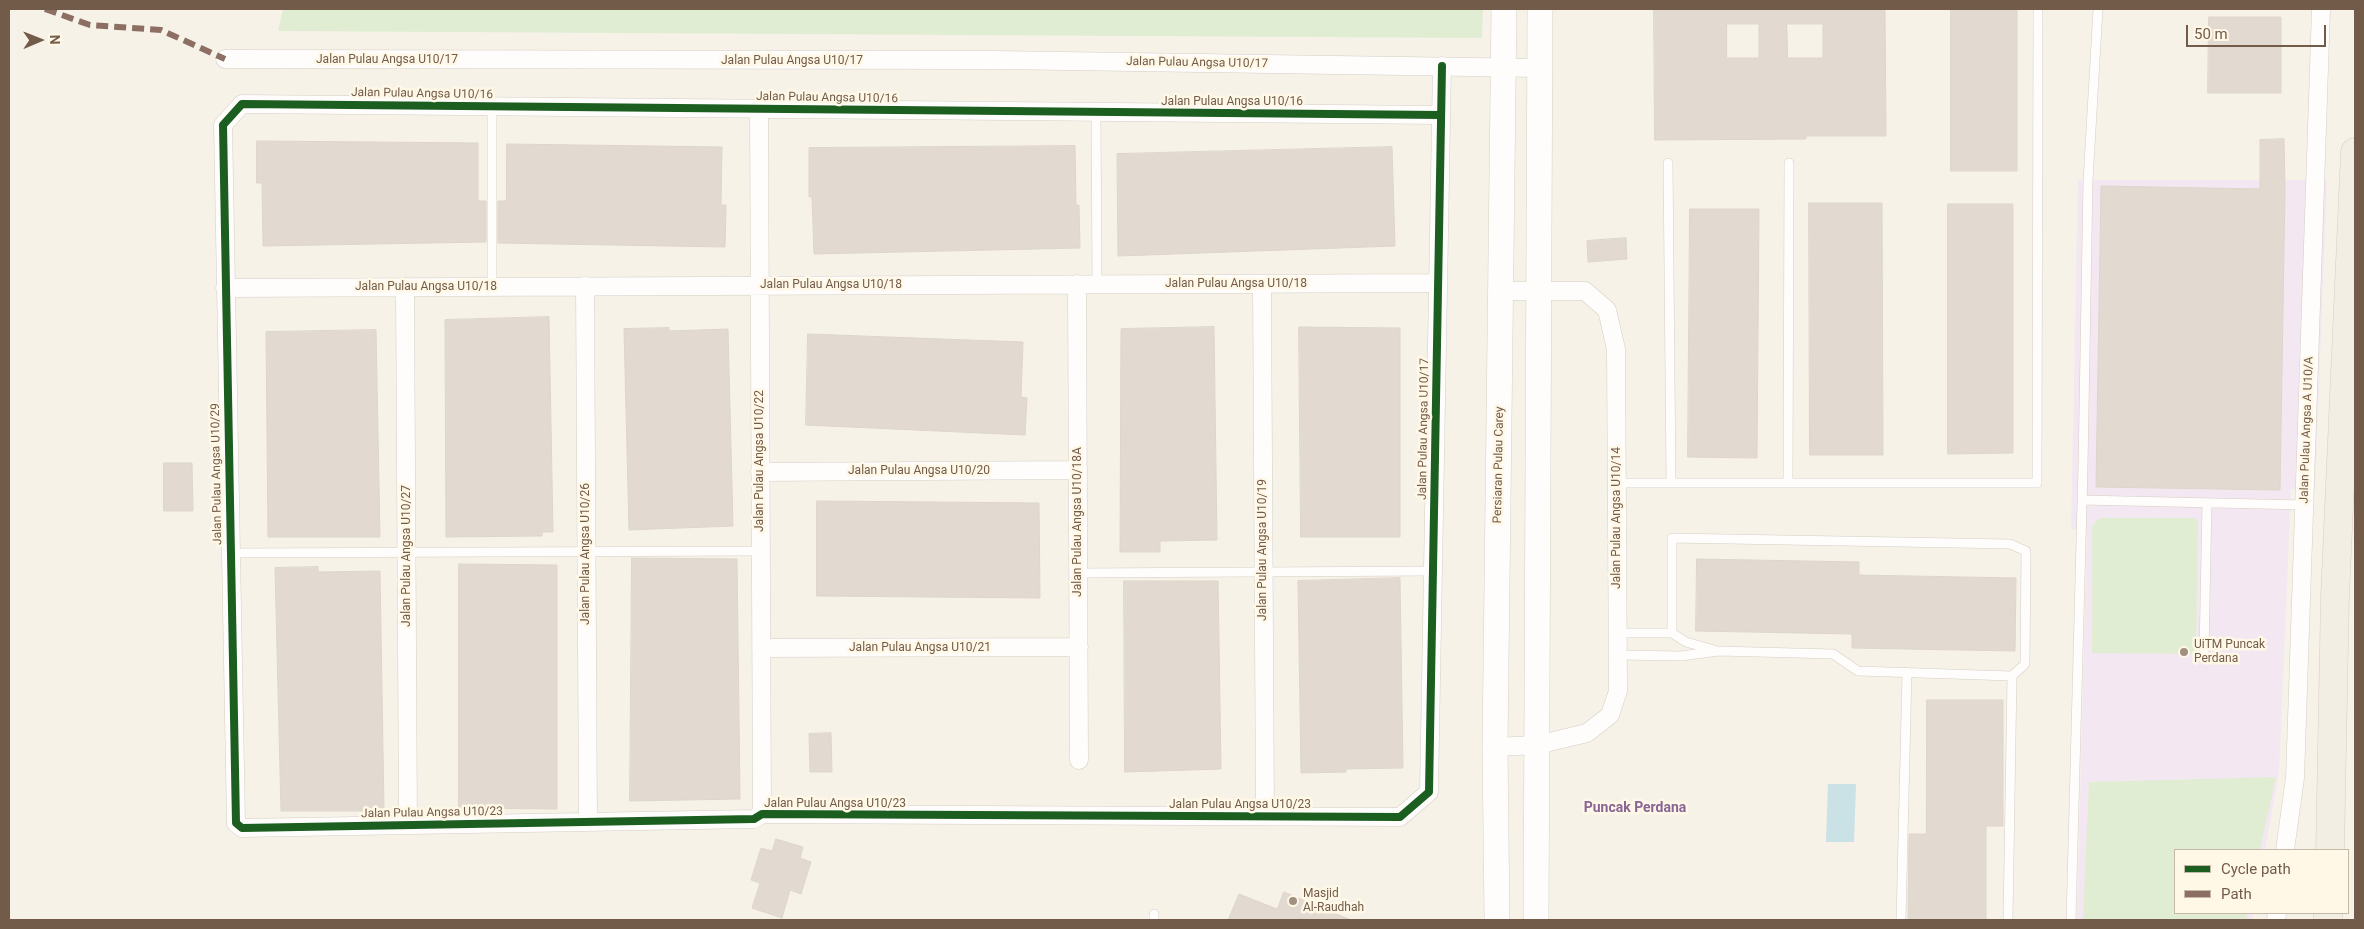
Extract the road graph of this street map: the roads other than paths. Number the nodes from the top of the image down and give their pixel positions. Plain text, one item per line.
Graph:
1 (1504, 9) edge
2 (1540, 9) edge
3 (2038, 9) edge
4 (2098, 9) edge
5 (2321, 9) edge
6 (225, 59) dead end
7 (1442, 66) junction
8 (1504, 67) junction
9 (1539, 68) junction
10 (492, 106) junction
11 (758, 109) junction
12 (1096, 112) junction
13 (1441, 115) junction
14 (223, 125) joint
15 (2355, 152) edge
16 (1668, 163) dead end
17 (1789, 163) dead end
18 (1438, 283) junction
19 (1077, 284) junction
20 (1097, 284) junction
21 (1262, 284) junction
22 (492, 286) junction
23 (585, 286) junction
24 (760, 286) junction
25 (405, 287) junction
26 (225, 288) junction
27 (1502, 291) junction
28 (1539, 291) junction
29 (1078, 470) junction
30 (760, 472) junction
31 (1671, 482) junction
32 (1788, 482) junction
33 (1618, 483) junction
34 (2082, 500) junction
35 (2208, 503) junction
36 (2304, 505) junction
37 (760, 551) junction
38 (586, 552) junction
39 (230, 553) junction
40 (407, 553) junction
41 (1433, 571) junction
42 (1263, 572) junction
43 (1078, 573) junction
44 (1618, 633) junction
45 (1672, 633) junction
46 (1079, 647) junction
47 (761, 648) junction
48 (1719, 651) junction
49 (2204, 652) dead end
50 (1618, 655) junction
51 (1907, 672) junction
52 (2012, 676) junction
53 (1537, 745) junction
54 (1495, 747) junction
55 (1079, 760) dead end
56 (1429, 792) joint
57 (762, 814) junction
58 (1264, 816) junction
59 (588, 822) junction
60 (236, 823) joint
61 (408, 825) junction
62 (2285, 849) edge
63 (2330, 849) edge
64 (1497, 920) edge
65 (1536, 920) edge
66 (1901, 920) edge
67 (2008, 920) edge
68 (2070, 920) edge

1 - 8 street, Persiaran Pulau Carey
2 - 9 street
3 - 32 lane
4 - 34 lane
5 - 36 street, Jalan Pulau Angsa A U10/A
6 - 7 street, Jalan Pulau Angsa U10/17
7 - 8 street
7 - 13 street, Jalan Pulau Angsa U10/17
8 - 9 street
8 - 27 street, Persiaran Pulau Carey
9 - 28 street
10 - 11 street, Jalan Pulau Angsa U10/16
10 - 14 street, Jalan Pulau Angsa U10/16
10 - 22 lane
11 - 12 street, Jalan Pulau Angsa U10/16
11 - 24 street, Jalan Pulau Angsa U10/22
12 - 13 street, Jalan Pulau Angsa U10/16
12 - 20 lane
13 - 18 street, Jalan Pulau Angsa U10/17
14 - 26 street, Jalan Pulau Angsa U10/29
15 - 63 main road
16 - 31 lane
17 - 32 lane
18 - 21 street, Jalan Pulau Angsa U10/18
18 - 41 street, Jalan Pulau Angsa U10/17
19 - 20 street, Jalan Pulau Angsa U10/18
19 - 24 street, Jalan Pulau Angsa U10/18
19 - 29 street, Jalan Pulau Angsa U10/18A
20 - 21 street, Jalan Pulau Angsa U10/18
21 - 42 street, Jalan Pulau Angsa U10/19
22 - 23 street, Jalan Pulau Angsa U10/18
22 - 25 street, Jalan Pulau Angsa U10/18
23 - 24 street, Jalan Pulau Angsa U10/18
23 - 38 street, Jalan Pulau Angsa U10/26
24 - 30 street, Jalan Pulau Angsa U10/22
25 - 26 street, Jalan Pulau Angsa U10/18
25 - 40 street, Jalan Pulau Angsa U10/27
26 - 39 street, Jalan Pulau Angsa U10/29
27 - 28 street, Jalan Pulau Angsa U10/14
27 - 54 street, Persiaran Pulau Carey
28 - 33 street, Jalan Pulau Angsa U10/14
28 - 53 street
29 - 30 street, Jalan Pulau Angsa U10/20
29 - 43 street, Jalan Pulau Angsa U10/18A
30 - 37 street, Jalan Pulau Angsa U10/22
31 - 32 lane
31 - 33 lane
33 - 44 street, Jalan Pulau Angsa U10/14
34 - 35 lane
34 - 68 lane
35 - 36 lane
35 - 49 lane
36 - 62 street, Jalan Pulau Angsa A U10/A
37 - 38 lane
37 - 47 street, Jalan Pulau Angsa U10/22
38 - 40 lane
38 - 59 street, Jalan Pulau Angsa U10/26
39 - 40 lane
39 - 60 street, Jalan Pulau Angsa U10/29
40 - 61 street, Jalan Pulau Angsa U10/27
41 - 42 lane
41 - 56 street, Jalan Pulau Angsa U10/17
42 - 43 lane
42 - 58 street, Jalan Pulau Angsa U10/19
43 - 46 street, Jalan Pulau Angsa U10/18A
44 - 45 lane
44 - 50 street, Jalan Pulau Angsa U10/14
45 - 48 lane
45 - 52 lane
46 - 47 street, Jalan Pulau Angsa U10/21
46 - 55 street, Jalan Pulau Angsa U10/18A
47 - 57 street, Jalan Pulau Angsa U10/22
48 - 50 lane
48 - 51 lane
50 - 53 street, Jalan Pulau Angsa U10/14
51 - 52 lane
51 - 66 lane
52 - 67 lane
53 - 54 street, Jalan Pulau Angsa U10/14
53 - 65 street
54 - 64 street, Persiaran Pulau Carey
56 - 58 street, Jalan Pulau Angsa U10/23
57 - 58 street, Jalan Pulau Angsa U10/23
57 - 59 street, Jalan Pulau Angsa U10/23
59 - 61 street, Jalan Pulau Angsa U10/23
60 - 61 street, Jalan Pulau Angsa U10/23

